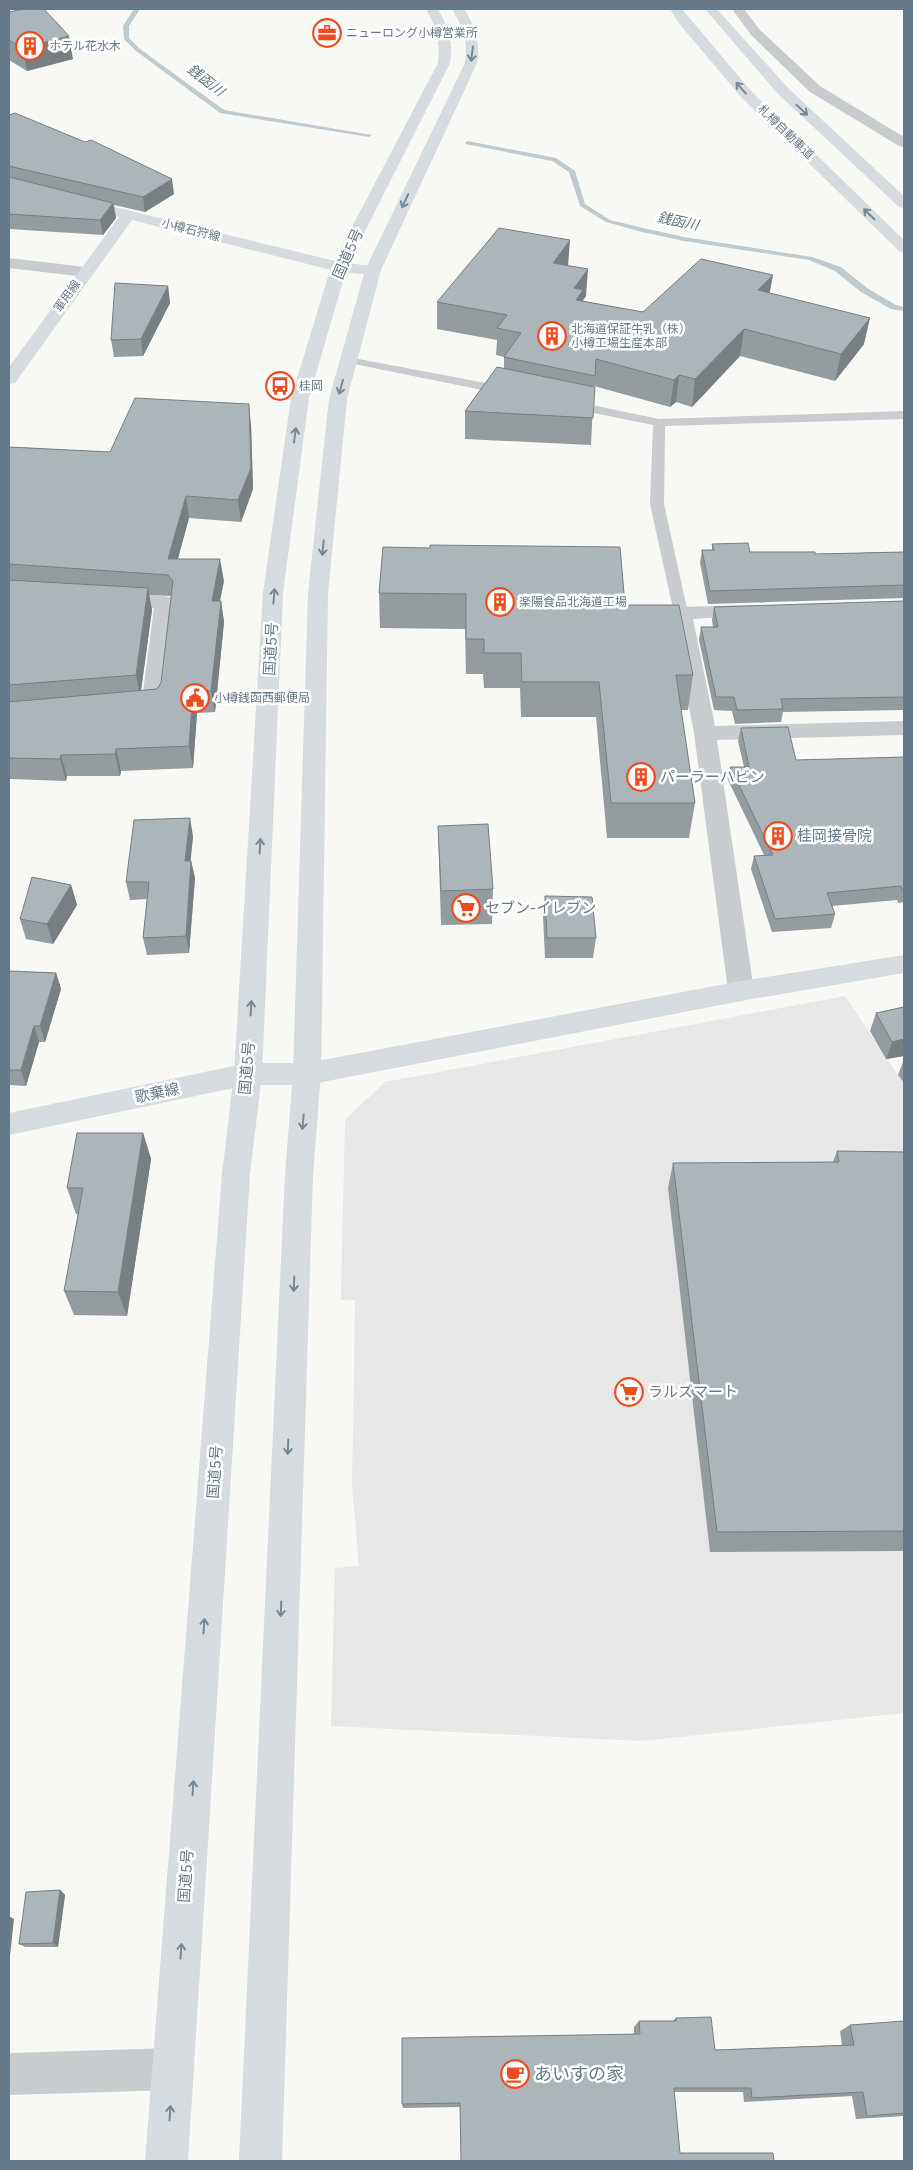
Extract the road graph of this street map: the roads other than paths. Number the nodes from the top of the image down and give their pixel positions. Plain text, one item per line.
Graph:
1 (432, 9) edge
2 (458, 9) edge
3 (676, 9) edge
4 (711, 9) edge
5 (738, 9) edge
6 (904, 142) edge
7 (9, 185) edge
8 (904, 204) edge
9 (128, 215) junction
10 (904, 248) edge
11 (9, 263) edge
12 (339, 267) junction
13 (373, 270) junction
14 (85, 272) junction
15 (348, 360) junction
16 (11, 374) edge
17 (524, 394) edge
18 (553, 400) edge
19 (904, 415) edge
20 (659, 423) junction
21 (97, 598) edge
22 (769, 610) edge
23 (681, 613) junction
24 (114, 708) edge
25 (904, 728) edge
26 (705, 733) junction
27 (904, 964) edge
28 (741, 991) junction
29 (248, 1074) junction
30 (307, 1074) junction
31 (9, 1124) edge
32 (173, 2069) junction
33 (9, 2074) edge
34 (166, 2161) edge
35 (260, 2161) edge

1 - 12 main road, 国道5号
2 -> 13 main road, 国道5号
10 -> 3 main road, 札樽自動車道
4 -> 8 main road, 札樽自動車道
5 - 6 street
7 - 9 main road, 小樽石狩線
9 - 12 main road, 小樽石狩線
9 - 14 main road, 軍用線
11 - 14 street
12 - 13 main road, 小樽石狩線
29 -> 12 main road, 国道5号
13 - 15 main road, 国道5号
14 - 16 main road, 軍用線
15 - 17 lane
15 -> 30 main road, 国道5号
18 - 20 lane
19 - 20 lane
20 - 23 lane
21 - 24 street
22 - 23 street
23 - 26 street
25 - 26 street
26 - 28 street
27 - 28 main road, 歌棄線
28 - 30 main road, 歌棄線
29 - 30 main road, 歌棄線
29 - 31 main road, 歌棄線
32 -> 29 main road, 国道5号
30 -> 35 main road, 国道5号
32 - 33 street
34 -> 32 main road, 国道5号

